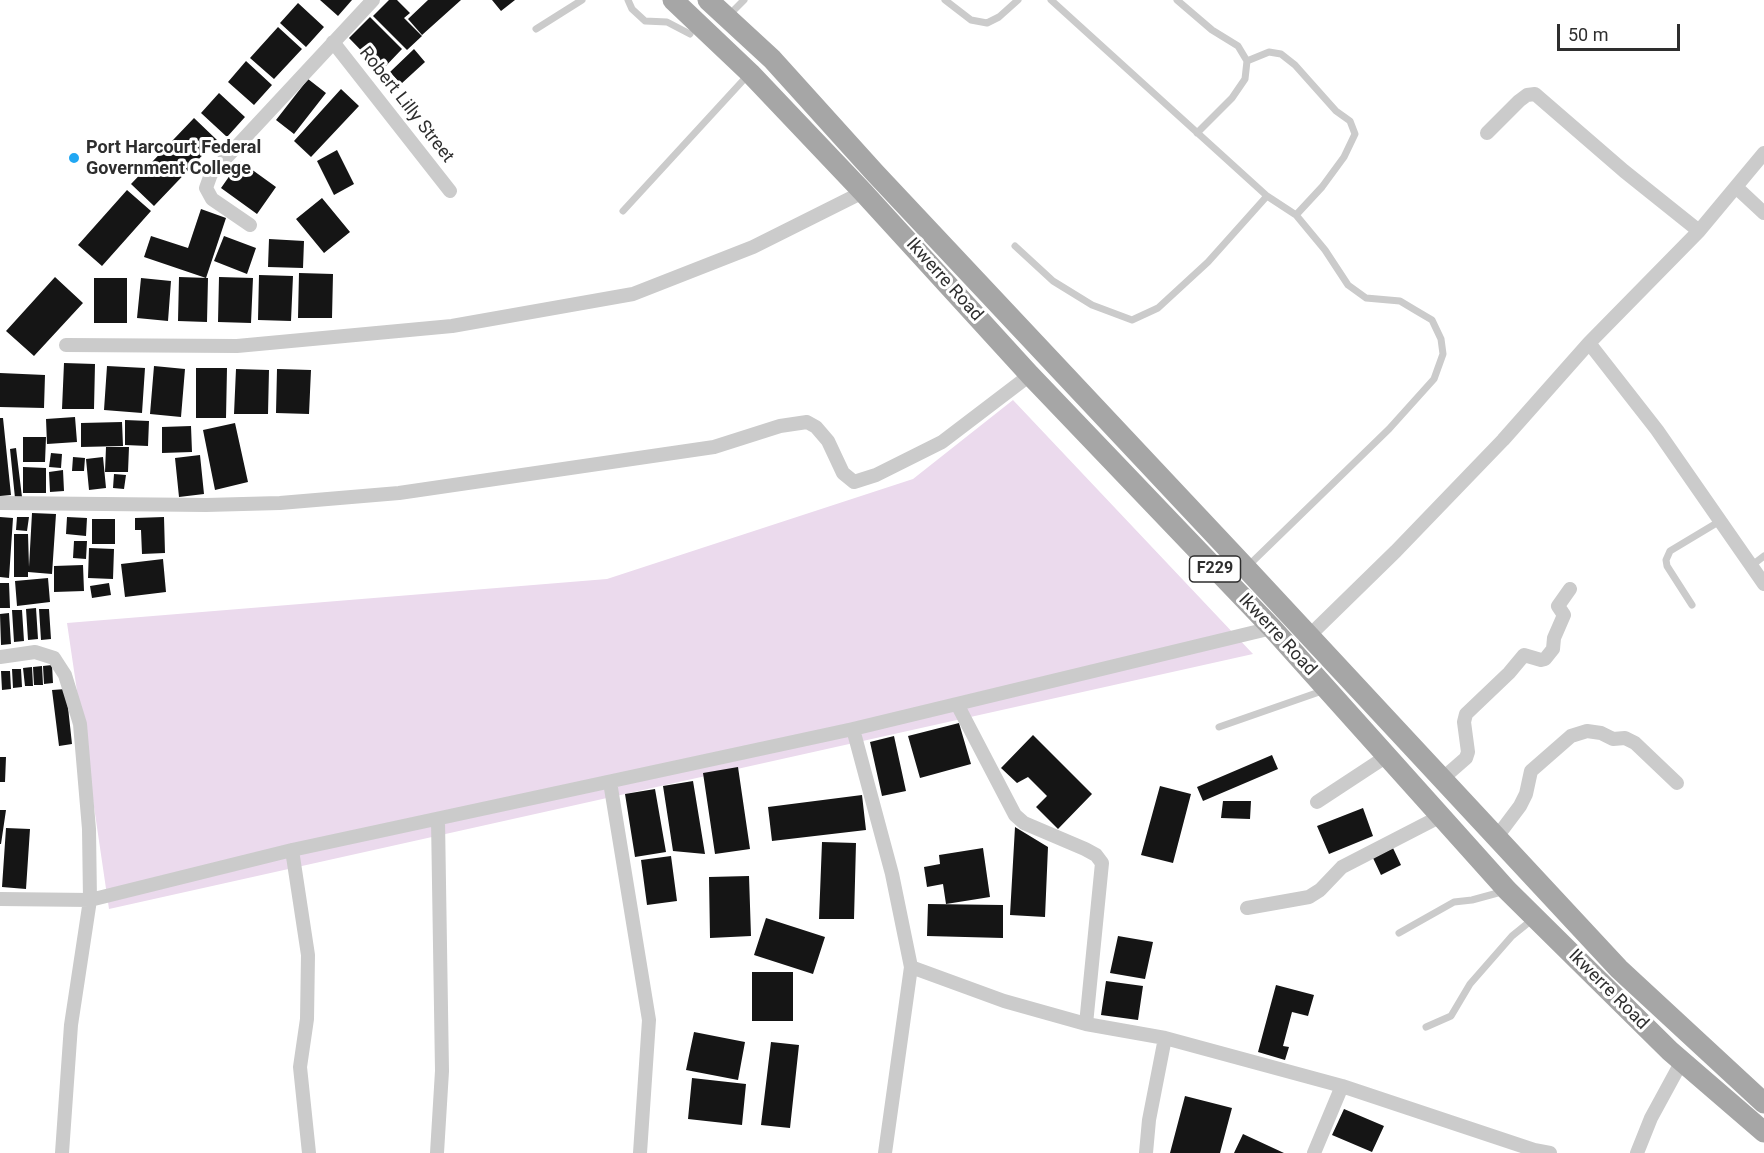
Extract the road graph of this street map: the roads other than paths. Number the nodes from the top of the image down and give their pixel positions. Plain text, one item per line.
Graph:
1 (373, 0) edge
2 (582, 0) edge
3 (628, 0) edge
4 (673, 0) edge
5 (708, 0) edge
6 (744, 0) edge
7 (945, 0) edge
8 (1018, 0) edge
9 (1050, 0) edge
10 (1177, 0) edge
11 (727, 17) junction
12 (536, 29) dead end
13 (690, 34) dead end
14 (333, 42) junction
15 (1246, 61) junction
16 (750, 73) junction
17 (1197, 133) junction
18 (1487, 133) dead end
19 (1764, 153) edge
20 (1736, 187) junction
21 (450, 191) dead end
22 (863, 192) junction
23 (1267, 196) junction
24 (623, 211) dead end
25 (1764, 213) edge
26 (1296, 215) junction
27 (250, 225) dead end
28 (1699, 231) junction
29 (1015, 246) dead end
30 (1589, 343) junction
31 (66, 345) dead end
32 (1030, 375) junction
33 (0, 503) edge
34 (1720, 521) junction
35 (1764, 556) edge
36 (1751, 566) junction
37 (1246, 568) junction
38 (1764, 584) edge
39 (1570, 589) dead end
40 (1692, 605) dead end
41 (1272, 628) junction
42 (1309, 636) junction
43 (0, 657) edge
44 (1327, 690) junction
45 (957, 704) junction
46 (1219, 727) dead end
47 (853, 729) junction
48 (1387, 756) junction
49 (1442, 779) junction
50 (610, 782) junction
51 (1677, 783) dead end
52 (1317, 802) dead end
53 (1441, 816) junction
54 (438, 820) junction
55 (1496, 838) junction
56 (292, 850) junction
57 (1508, 890) junction
58 (0, 899) edge
59 (90, 900) junction
60 (1247, 908) dead end
61 (1535, 917) junction
62 (1399, 933) dead end
63 (910, 967) junction
64 (1086, 1024) junction
65 (1426, 1027) dead end
66 (1165, 1038) junction
67 (1682, 1061) junction
68 (1342, 1086) junction
69 (1764, 1103) edge
70 (1764, 1132) edge
71 (1533, 1152) edge
72 (62, 1153) edge
73 (309, 1153) edge
74 (437, 1153) edge
75 (640, 1153) edge
76 (885, 1153) edge
77 (1146, 1153) edge
78 (1314, 1153) edge
79 (1550, 1153) edge
80 (1637, 1153) edge

1 - 14 street
2 - 12 lane
3 - 13 lane
4 - 16 main road, Ikwerre Road / F229
5 - 11 main road, Ikwerre Road / F229
6 - 11 lane
7 - 8 lane
9 - 17 lane
10 - 15 lane
11 - 37 main road, Ikwerre Road / F229
14 - 21 street, Robert Lilly Street
14 - 27 street
15 - 17 lane
15 - 26 lane
16 - 22 main road, Ikwerre Road / F229
16 - 24 lane
17 - 23 lane
18 - 28 street
19 - 20 street
20 - 25 street
20 - 28 street
22 - 31 street
22 - 32 main road, Ikwerre Road / F229
23 - 26 lane
23 - 29 lane
26 - 37 lane
28 - 30 street
30 - 34 street
30 - 42 street
32 - 33 street
32 - 41 main road, Ikwerre Road / F229
34 - 36 street
34 - 40 lane
35 - 36 lane
36 - 38 street
37 - 42 main road, Ikwerre Road / F229
39 - 49 street
41 - 44 main road, Ikwerre Road / F229
41 - 45 street
42 - 49 main road, Ikwerre Road / F229
43 - 59 street
44 - 46 lane
44 - 48 main road, Ikwerre Road / F229
45 - 47 street
45 - 64 street
47 - 50 street
47 - 63 street
48 - 52 street
48 - 53 main road, Ikwerre Road / F229
49 - 55 main road, Ikwerre Road / F229
50 - 54 street
50 - 75 street
51 - 55 street
53 - 57 main road, Ikwerre Road / F229
53 - 60 street
54 - 56 street
54 - 74 street
55 - 69 main road, Ikwerre Road / F229
56 - 59 street
56 - 73 street
57 - 61 main road, Ikwerre Road / F229
57 - 62 lane
58 - 59 street
59 - 72 street
61 - 65 lane
61 - 67 main road, Ikwerre Road / F229
63 - 64 street
63 - 76 street
64 - 66 street
66 - 68 street
66 - 77 street
67 - 70 main road, Ikwerre Road / F229
67 - 80 street
68 - 71 street
68 - 78 street
71 - 79 street

